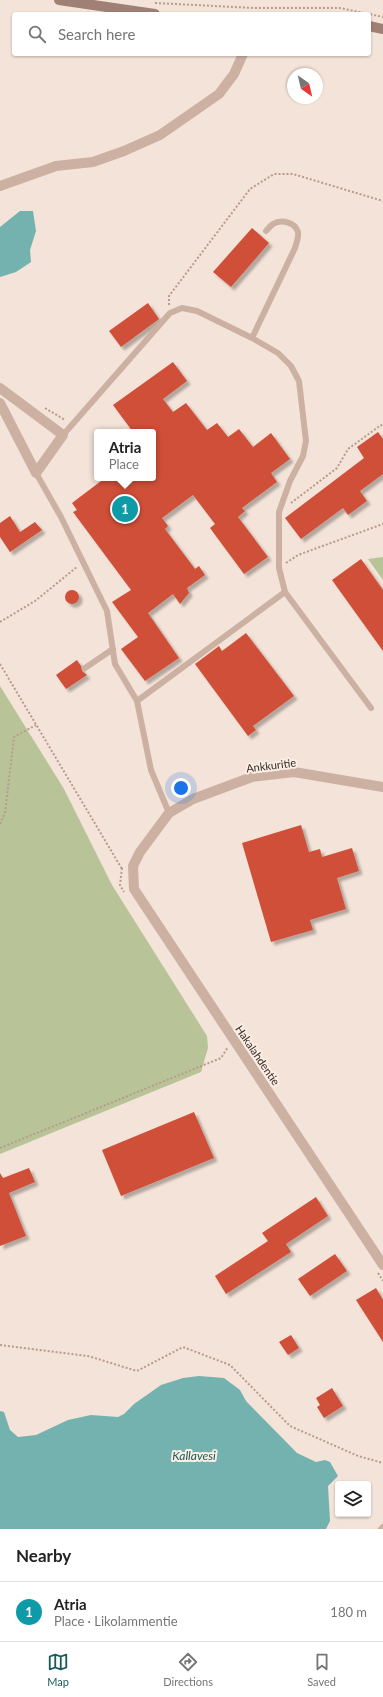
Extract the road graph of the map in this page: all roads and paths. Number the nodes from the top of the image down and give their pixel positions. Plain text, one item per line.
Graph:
1 (59, 0) edge
2 (154, 3) dead end
3 (142, 12) edge
4 (362, 12) edge
5 (371, 14) edge
6 (383, 16) edge
7 (371, 26) edge
8 (383, 29) edge
9 (242, 56) edge
10 (0, 186) edge
11 (383, 201) edge
12 (266, 231) dead end
13 (169, 296) dead end
14 (252, 338) junction
15 (0, 388) edge
16 (0, 403) edge
17 (383, 427) edge
18 (63, 435) junction
19 (36, 473) junction
20 (303, 494) dead end
21 (383, 524) edge
22 (83, 562) junction
23 (279, 568) junction
24 (286, 592) junction
25 (0, 622) edge
26 (113, 649) junction
27 (0, 664) edge
28 (85, 668) dead end
29 (137, 701) junction
30 (371, 708) dead end
31 (36, 725) junction
32 (383, 787) edge
33 (169, 813) junction
34 (0, 824) edge
35 (134, 889) junction
36 (236, 1044) junction
37 (0, 1148) edge
38 (383, 1265) edge
39 (0, 1345) edge
40 (383, 1464) edge

1 - 3 street
2 - 4 path
5 - 6 path
7 - 8 street
9 - 10 street
11 - 13 path
12 - 14 lane
14 - 18 lane
14 - 23 lane
15 - 18 street
16 - 19 street
17 - 20 path
18 - 19 street
19 - 22 lane
21 - 23 path
22 - 25 path
22 - 26 lane
23 - 24 lane
24 - 29 lane
24 - 30 lane
26 - 28 lane
26 - 29 lane
27 - 31 path
29 - 33 lane
31 - 34 path
31 - 35 path
32 - 33 street, Ankkuritie
33 - 35 street, Ankkuritie
35 - 36 street, Hakalahdentie
36 - 37 path
36 - 38 street, Hakalahdentie
39 - 40 path

